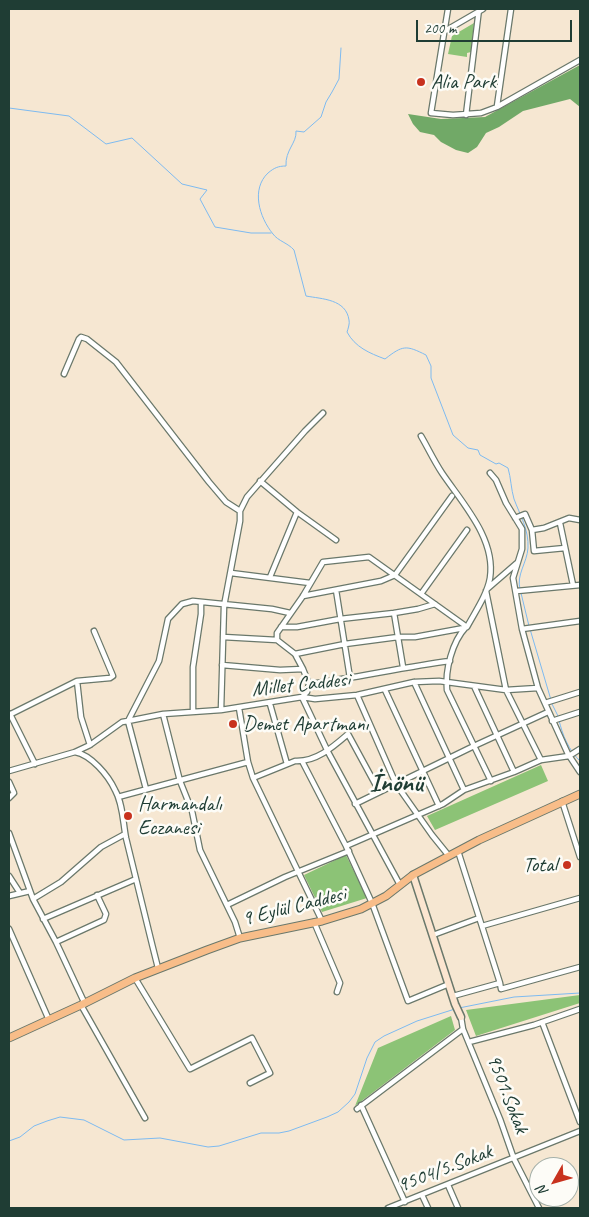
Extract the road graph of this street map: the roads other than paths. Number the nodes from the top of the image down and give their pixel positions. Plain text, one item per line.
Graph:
1 (448, 9) edge
2 (511, 9) edge
3 (480, 10) edge
4 (445, 31) junction
5 (580, 60) edge
6 (497, 107) junction
7 (466, 115) junction
8 (64, 374) dead end
9 (323, 413) dead end
10 (421, 436) dead end
11 (490, 472) dead end
12 (260, 481) junction
13 (452, 496) dead end
14 (240, 511) junction
15 (297, 512) junction
16 (516, 517) junction
17 (580, 521) edge
18 (560, 523) junction
19 (467, 530) dead end
20 (532, 530) junction
21 (336, 540) dead end
22 (565, 548) junction
23 (517, 563) junction
24 (230, 573) junction
25 (395, 575) junction
26 (270, 577) junction
27 (310, 583) junction
28 (580, 584) edge
29 (573, 585) junction
30 (336, 590) junction
31 (486, 590) junction
32 (517, 591) junction
33 (421, 594) junction
34 (303, 596) junction
35 (201, 602) junction
36 (435, 604) junction
37 (224, 606) junction
38 (290, 613) junction
39 (394, 613) junction
40 (340, 618) junction
41 (580, 622) edge
42 (281, 627) junction
43 (465, 628) junction
44 (522, 629) junction
45 (94, 630) dead end
46 (223, 637) junction
47 (398, 637) junction
48 (277, 640) junction
49 (345, 644) junction
50 (295, 654) junction
51 (450, 661) junction
52 (222, 665) junction
53 (403, 667) junction
54 (303, 669) junction
55 (350, 678) junction
56 (77, 681) junction
57 (414, 682) junction
58 (446, 682) junction
59 (309, 684) junction
60 (474, 686) junction
61 (538, 688) junction
62 (385, 690) junction
63 (506, 690) junction
64 (580, 692) edge
65 (357, 696) junction
66 (302, 697) junction
67 (546, 702) junction
68 (270, 704) junction
69 (239, 708) junction
70 (221, 710) junction
71 (194, 712) junction
72 (548, 712) junction
73 (580, 712) edge
74 (10, 714) edge
75 (163, 714) junction
76 (128, 721) junction
77 (554, 721) junction
78 (523, 724) junction
79 (497, 735) junction
80 (90, 745) junction
81 (474, 746) junction
82 (580, 750) edge
83 (75, 752) junction
84 (328, 752) junction
85 (569, 756) junction
86 (448, 758) junction
87 (541, 760) junction
88 (302, 761) junction
89 (248, 762) junction
90 (35, 764) junction
91 (287, 764) junction
92 (9, 770) edge
93 (422, 771) junction
94 (514, 772) junction
95 (580, 772) edge
96 (252, 778) junction
97 (180, 781) junction
98 (491, 781) junction
99 (9, 782) edge
100 (396, 784) junction
101 (146, 789) junction
102 (464, 790) junction
103 (379, 791) junction
104 (580, 794) edge
105 (118, 797) junction
106 (9, 798) edge
107 (562, 801) junction
108 (355, 804) junction
109 (438, 806) junction
110 (417, 815) junction
111 (9, 833) edge
112 (125, 834) junction
113 (373, 834) junction
114 (346, 846) junction
115 (348, 851) junction
116 (458, 851) junction
117 (449, 856) junction
118 (580, 857) edge
119 (298, 872) junction
120 (413, 875) junction
121 (9, 876) edge
122 (136, 879) junction
123 (400, 885) junction
124 (30, 891) junction
125 (20, 893) junction
126 (97, 895) junction
127 (9, 896) edge
128 (580, 898) edge
129 (33, 899) junction
130 (372, 903) junction
131 (226, 905) junction
132 (480, 918) junction
133 (43, 919) junction
134 (318, 921) junction
135 (482, 926) junction
136 (9, 929) edge
137 (432, 935) junction
138 (240, 938) junction
139 (56, 942) junction
140 (580, 967) edge
141 (158, 968) junction
142 (135, 978) junction
143 (500, 983) junction
144 (449, 984) junction
145 (337, 992) dead end
146 (453, 996) junction
147 (83, 1004) junction
148 (580, 1009) edge
149 (460, 1017) joint
150 (49, 1020) junction
151 (542, 1022) junction
152 (463, 1029) junction
153 (9, 1038) edge
154 (469, 1042) junction
155 (250, 1083) dead end
156 (361, 1105) junction
157 (357, 1108) dead end
158 (145, 1118) dead end
159 (580, 1122) edge
160 (580, 1131) edge
161 (514, 1159) junction
162 (448, 1185) junction
163 (422, 1195) junction
164 (405, 1202) junction
165 (388, 1208) edge
166 (428, 1208) edge
167 (458, 1208) edge
168 (539, 1208) edge

1 - 4 street
2 - 6 street
3 - 4 street
3 - 7 street
4 - 7 street
5 - 6 street
6 - 7 street
8 - 14 street
9 - 12 street
10 - 31 street
11 - 16 street
12 - 14 street
12 - 15 street
13 - 25 street
14 - 24 street
15 - 21 street
15 - 26 street
16 - 20 street
16 - 23 street
17 - 18 street
18 - 20 street
18 - 22 street
19 - 33 street
20 - 22 street
22 - 29 street
23 - 31 street
23 - 32 street
24 - 26 street
24 - 37 street
25 - 27 street
25 - 30 street
25 - 33 street
26 - 27 street
27 - 34 street
28 - 29 street
29 - 32 street
30 - 34 street
30 - 40 street
31 - 43 street
31 - 63 street
32 - 44 street
33 - 36 street
34 - 38 street
35 - 37 street
35 - 71 street
35 - 76 street
36 - 39 street
36 - 43 street
37 - 38 street
37 - 46 street
38 - 42 street
39 - 40 street
39 - 47 street
40 - 42 street
40 - 49 street
41 - 44 street
42 - 48 street
43 - 47 street
43 - 51 street
44 - 61 street
45 - 56 street
46 - 48 street
46 - 52 street
47 - 49 street
47 - 53 street
48 - 50 street
49 - 50 street
49 - 55 street
50 - 54 street
51 - 53 street
51 - 58 street
52 - 54 street
52 - 70 street
53 - 55 street
54 - 59 street
55 - 59 street
56 - 74 street
56 - 80 street
57 - 58 street, Millet Caddesi
57 - 62 street, Millet Caddesi
57 - 86 street
58 - 60 street, Millet Caddesi
58 - 81 street
59 - 66 street
60 - 63 street, Millet Caddesi
60 - 79 street
61 - 63 street, Millet Caddesi
61 - 67 street
62 - 65 street, Millet Caddesi
62 - 93 street
63 - 78 street
64 - 67 street
65 - 66 street, Millet Caddesi
65 - 100 street
66 - 68 street, Millet Caddesi
66 - 84 street
67 - 72 street
68 - 69 street, Millet Caddesi
68 - 91 street
69 - 70 street, Millet Caddesi
69 - 89 street
70 - 71 street, Millet Caddesi
71 - 75 street, Millet Caddesi
72 - 77 street
72 - 78 street
73 - 77 street
74 - 90 street
75 - 76 street, Millet Caddesi
75 - 97 street
76 - 80 street, Millet Caddesi
76 - 101 street
77 - 85 street
78 - 79 street
78 - 87 street
79 - 81 street
79 - 94 street
80 - 83 street, Millet Caddesi
81 - 86 street
81 - 98 street
82 - 85 street
83 - 90 street, Millet Caddesi
83 - 105 street
84 - 88 street
84 - 103 street
84 - 108 street
85 - 87 street
85 - 95 street
86 - 93 street
86 - 102 street
87 - 94 street
88 - 91 street
88 - 114 street
89 - 96 street
89 - 97 street
90 - 92 street, Millet Caddesi
91 - 96 street
93 - 100 street
93 - 109 street
94 - 98 street
96 - 119 street
97 - 101 street
97 - 131 street
98 - 102 street
99 - 106 street
100 - 103 street
100 - 110 street
101 - 105 street
102 - 109 street
103 - 108 street
104 - 107 main road, 9 Eylül Caddesi
105 - 112 street
107 - 116 main road, 9 Eylül Caddesi
107 - 118 street
108 - 113 street
109 - 110 street
110 - 113 street
110 - 117 street
111 - 124 street
112 - 122 street
112 - 129 street
113 - 114 street
113 - 123 street
114 - 115 street
115 - 119 street
115 - 130 street
116 - 117 main road, 9 Eylül Caddesi
116 - 132 street
117 - 120 main road, 9 Eylül Caddesi
119 - 131 street
119 - 134 street
120 - 123 main road, 9 Eylül Caddesi
120 - 137 street
121 - 125 street
122 - 126 street
122 - 141 street
123 - 130 main road, 9 Eylül Caddesi
124 - 125 street
124 - 129 street
125 - 127 street
126 - 133 street
126 - 139 street
128 - 135 street
129 - 133 street
130 - 134 main road, 9 Eylül Caddesi
130 - 144 street
131 - 138 street
132 - 135 street
132 - 137 street
133 - 139 street
134 - 138 main road, 9 Eylül Caddesi
134 - 145 street
135 - 143 street
136 - 150 street
137 - 144 street
138 - 141 main road, 9 Eylül Caddesi
139 - 147 street
140 - 143 street
141 - 142 main road, 9 Eylül Caddesi
142 - 147 main road, 9 Eylül Caddesi
142 - 155 street
143 - 146 street
144 - 146 street
146 - 149 street
147 - 150 main road, 9 Eylül Caddesi
147 - 158 street
148 - 151 street
149 - 152 street, 9501.Sokak
150 - 153 main road, 9 Eylül Caddesi
151 - 154 street
151 - 159 street
152 - 154 street, 9501.Sokak
152 - 156 street
154 - 161 street, 9501.Sokak
156 - 157 street
156 - 164 street
160 - 161 street, 9504/5.Sokak
161 - 162 street, 9504/5.Sokak
161 - 168 street, 9501.Sokak
162 - 163 street, 9504/5.Sokak
162 - 167 street
163 - 164 street, 9504/5.Sokak
163 - 166 street
164 - 165 street, 9504/5.Sokak

